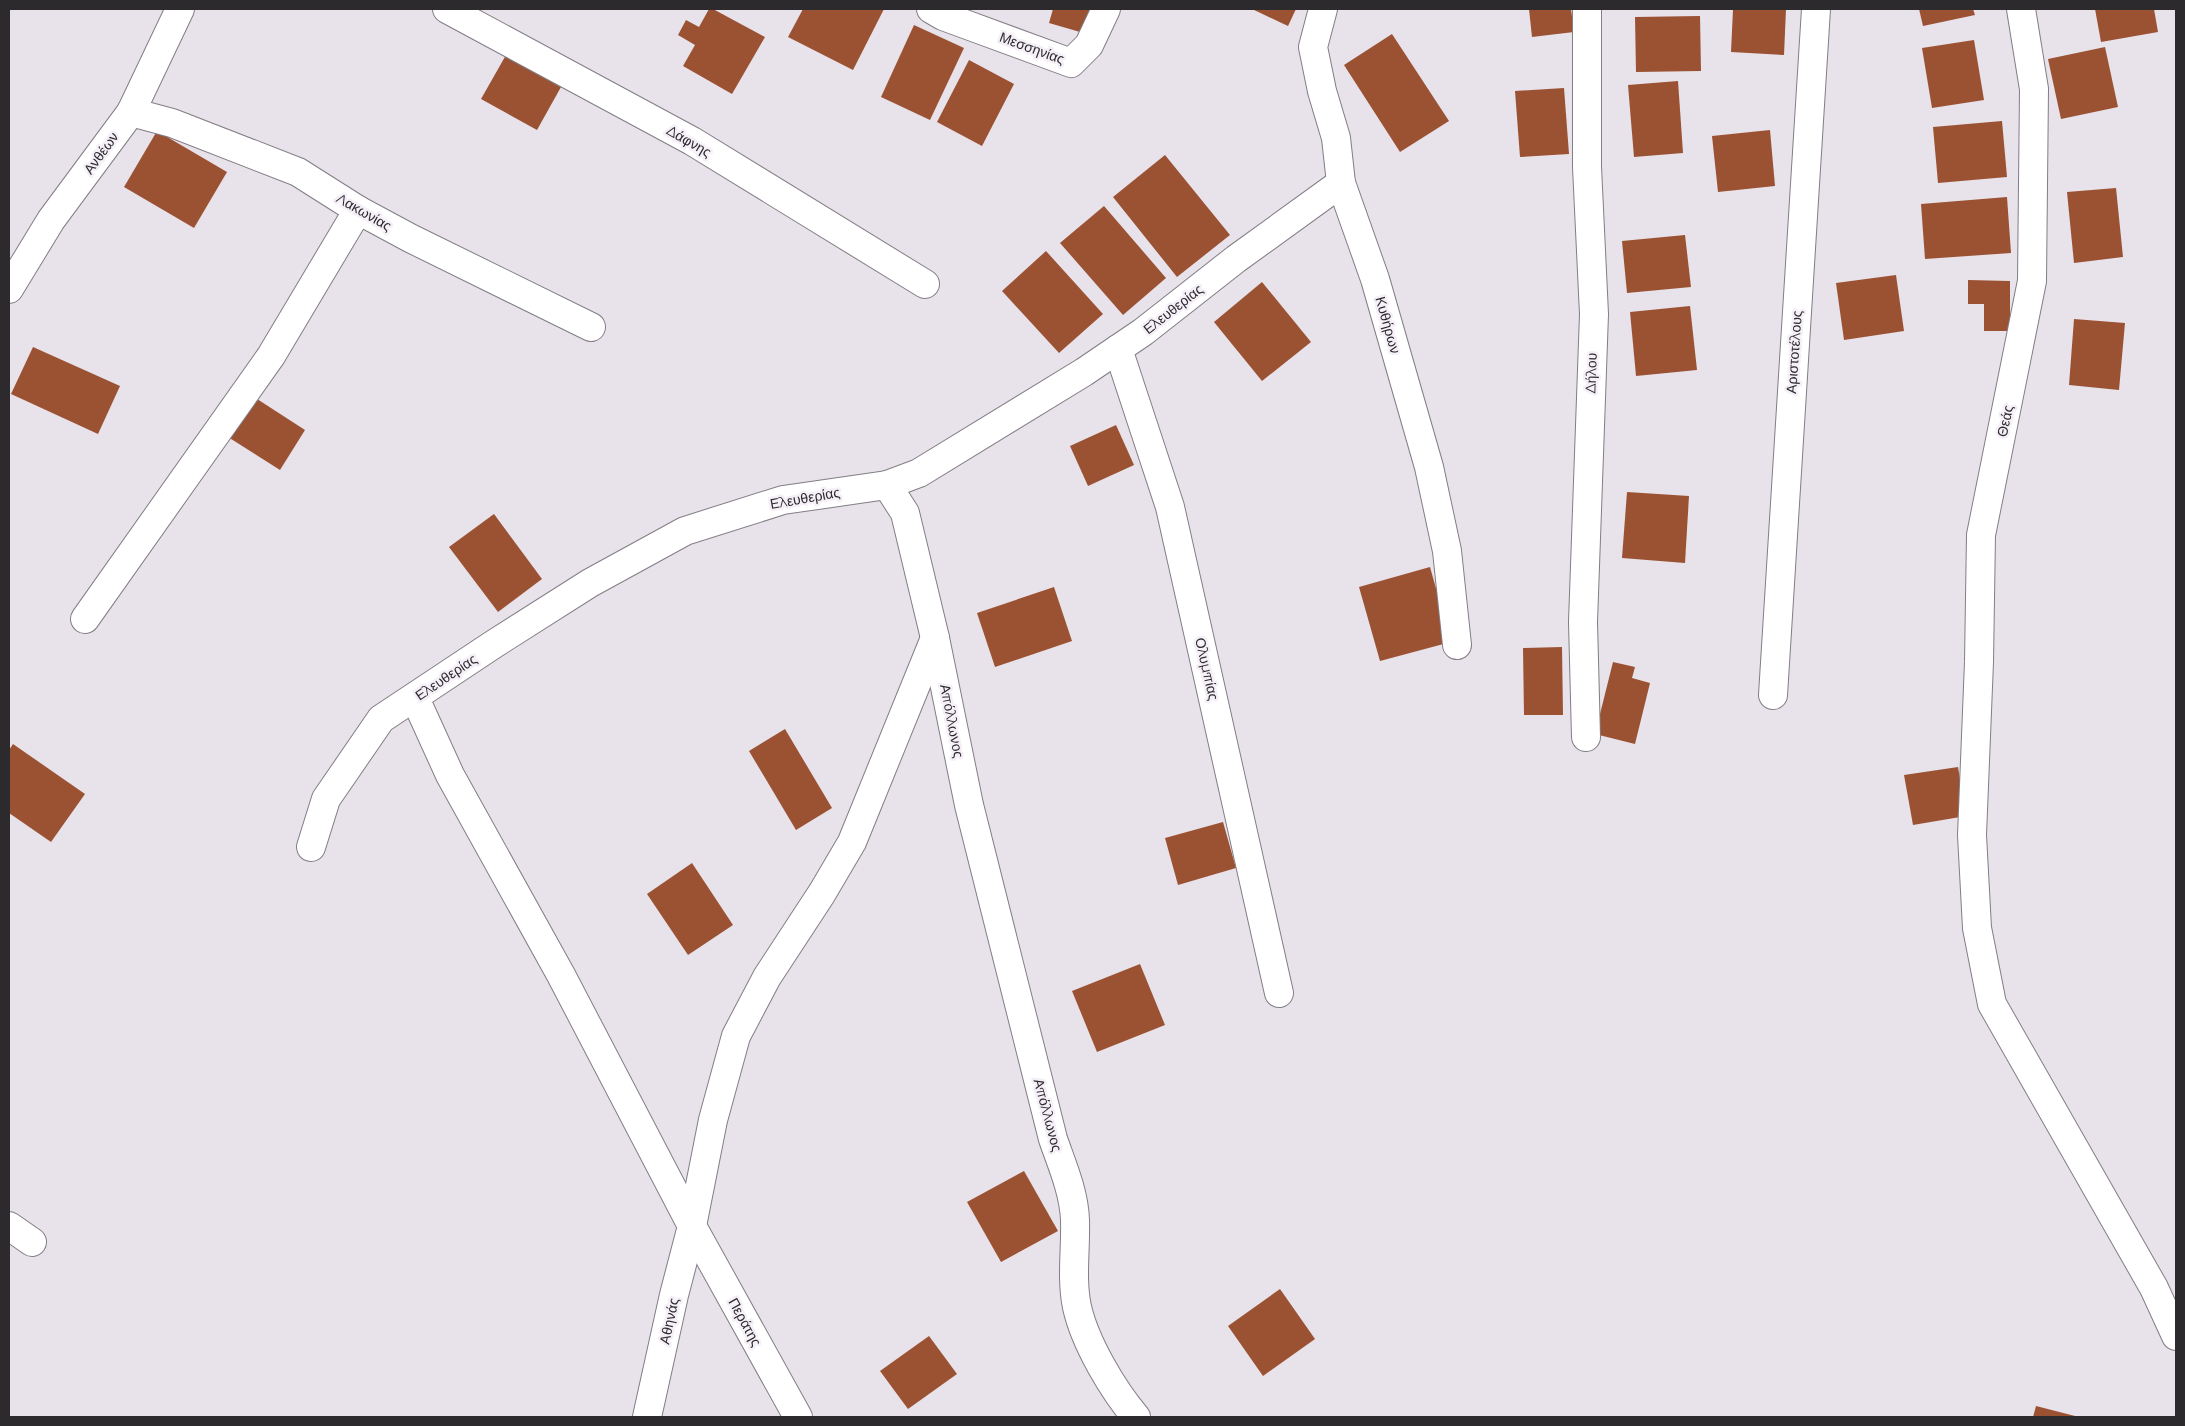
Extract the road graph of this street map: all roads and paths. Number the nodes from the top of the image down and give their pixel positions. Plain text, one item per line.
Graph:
1 (180, 9) edge
2 (447, 9) edge
3 (931, 9) edge
4 (1106, 9) edge
5 (1323, 9) edge
6 (1587, 9) edge
7 (1816, 9) edge
8 (2021, 9) edge
9 (131, 112) junction
10 (1341, 184) junction
11 (358, 210) junction
12 (925, 284) dead end
13 (9, 289) edge
14 (591, 327) dead end
15 (1118, 349) junction
16 (887, 486) junction
17 (85, 619) dead end
18 (935, 638) junction
19 (1457, 645) dead end
20 (1773, 695) dead end
21 (415, 698) junction
22 (1586, 737) dead end
23 (311, 847) dead end
24 (1279, 993) dead end
25 (9, 1226) edge
26 (692, 1226) junction
27 (32, 1242) dead end
28 (2176, 1336) edge
29 (647, 1417) edge
30 (798, 1417) edge
31 (1136, 1417) edge

1 - 9 street, Ανθέων
2 - 12 street, Δάφνης
3 - 4 street, Μεσσηνίας
5 - 10 street, Κυθήρων
6 - 22 street, Δήλου
7 - 20 street, Αριστοτέλους
8 - 28 street, Θεάς
9 - 11 street, Λακωνίας
9 - 13 street, Ανθέων
10 - 15 street, Ελευθερίας
10 - 19 street, Κυθήρων
11 - 14 street, Λακωνίας
11 - 17 street
15 - 16 street, Ελευθερίας
15 - 24 street, Ολυμπίας
16 - 18 street
16 - 21 street, Ελευθερίας
18 - 26 street, Απόλλωνος
18 - 31 street, Απόλλωνος
21 - 23 street, Ελευθερίας
21 - 26 street, Περάτης
25 - 27 street
26 - 29 street, Αθηνάς
26 - 30 street, Περάτης

